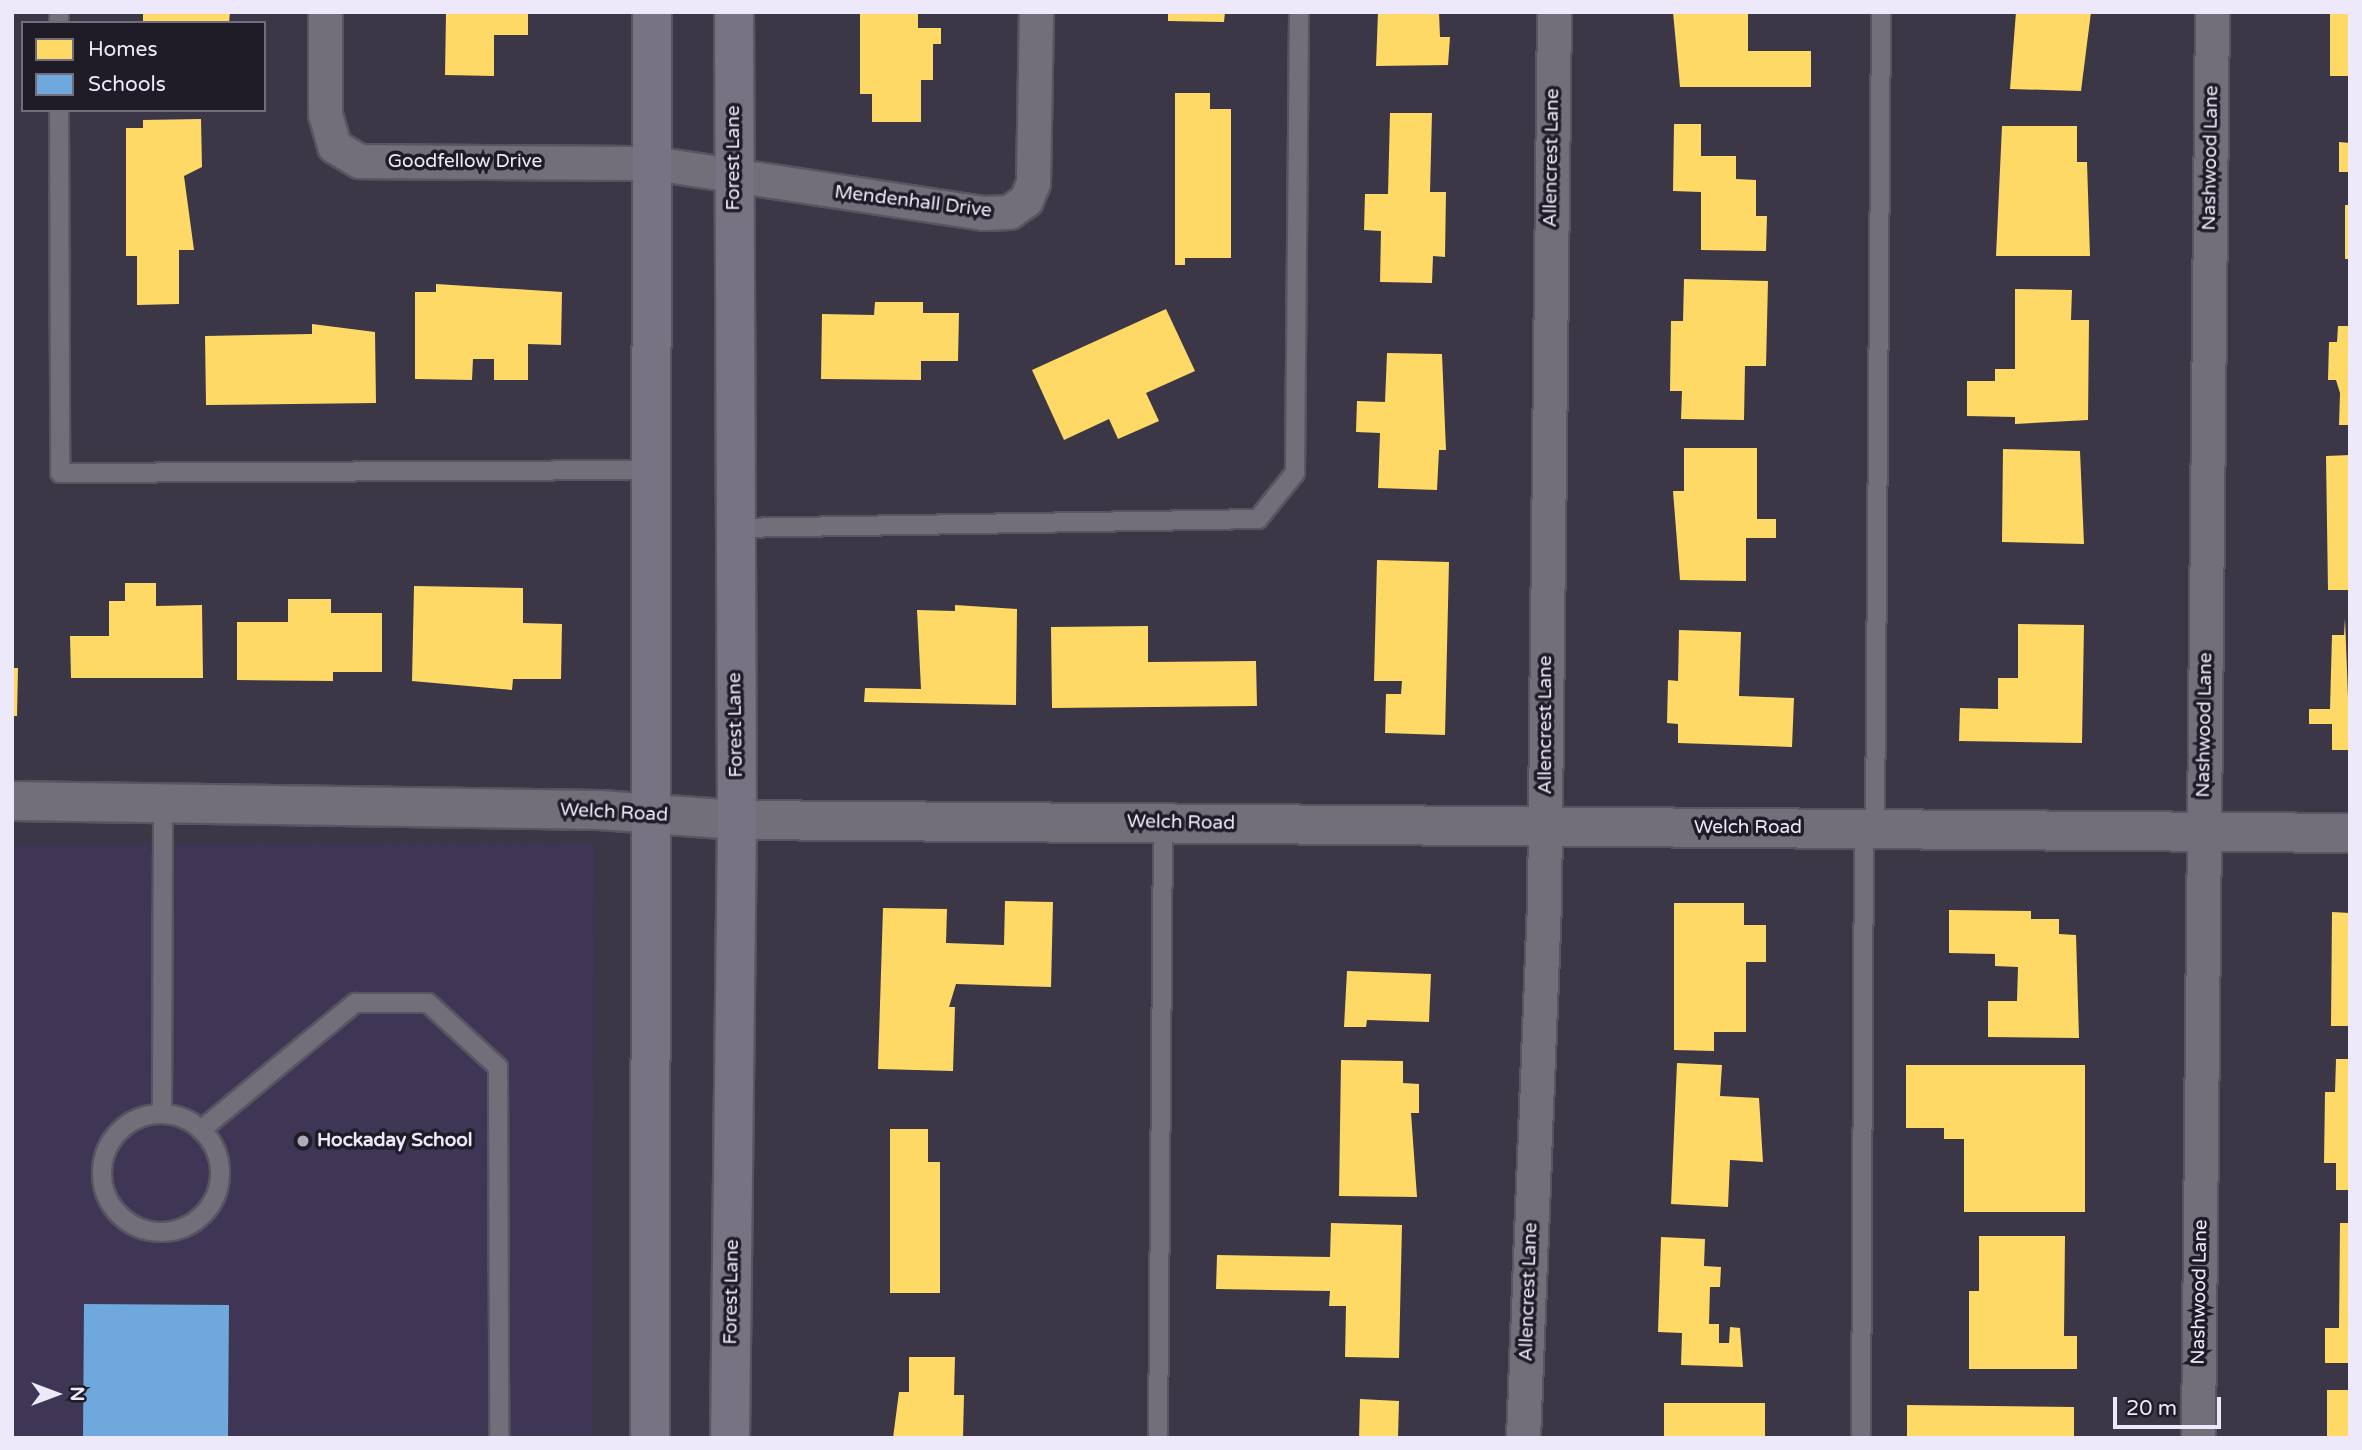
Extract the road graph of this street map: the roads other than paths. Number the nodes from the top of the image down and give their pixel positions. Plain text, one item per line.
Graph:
1 (325, 12) edge
2 (652, 12) edge
3 (734, 12) edge
4 (1036, 12) edge
5 (1299, 12) edge
6 (1554, 12) edge
7 (1881, 12) edge
8 (2212, 12) edge
9 (59, 112) edge
10 (653, 163) junction
11 (734, 178) junction
12 (653, 470) junction
13 (734, 528) junction
14 (12, 801) edge
15 (163, 801) junction
16 (650, 815) junction
17 (737, 820) junction
18 (1163, 823) junction
19 (1546, 827) junction
20 (1870, 829) junction
21 (2204, 832) junction
22 (2350, 833) edge
23 (162, 1114) junction
24 (201, 1130) junction
25 (499, 1438) edge
26 (650, 1438) edge
27 (730, 1438) edge
28 (1158, 1438) edge
29 (1523, 1438) edge
30 (1861, 1438) edge
31 (2198, 1438) edge

1 - 10 street, Goodfellow Drive
2 - 10 main road
3 - 11 main road, Forest Lane
4 - 11 street, Mendenhall Drive
5 - 13 lane
6 - 19 street, Allencrest Lane
7 - 20 lane
8 - 21 street, Nashwood Lane
9 - 12 lane
10 - 11 street, Goodfellow Drive
10 - 12 main road
11 - 13 main road, Forest Lane
12 - 16 main road
13 - 17 main road, Forest Lane
14 - 15 street, Welch Road
15 - 16 street, Welch Road
15 - 23 lane
16 - 17 street, Welch Road
16 - 26 main road
17 - 18 street, Welch Road
17 - 27 main road, Forest Lane
18 - 19 street, Welch Road
18 - 28 lane
19 - 20 street, Welch Road
19 - 29 street, Allencrest Lane
20 - 21 street, Welch Road
20 - 30 lane
21 - 22 street, Welch Road
21 - 31 street, Nashwood Lane
23 - 24 lane
23 - 24 lane
24 - 25 lane

